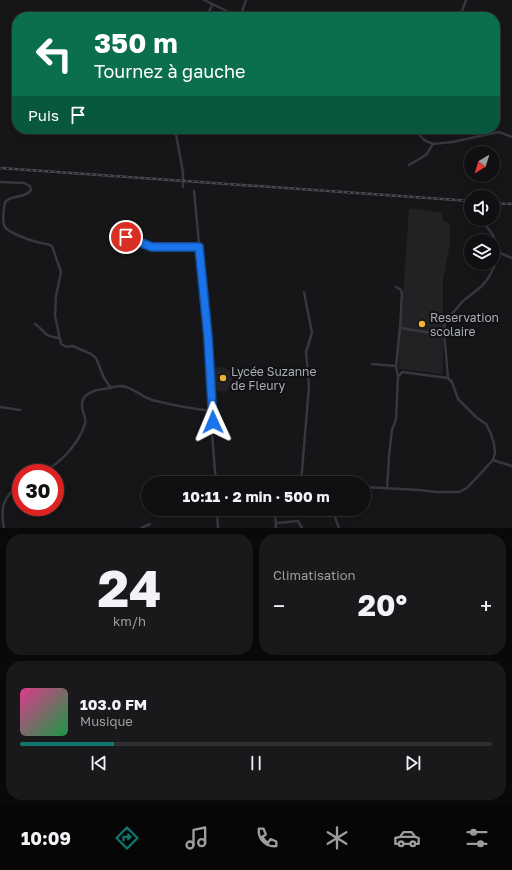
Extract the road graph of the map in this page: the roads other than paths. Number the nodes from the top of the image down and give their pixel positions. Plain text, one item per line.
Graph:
1 (204, 0) edge
2 (246, 0) edge
3 (466, 0) edge
4 (212, 5) junction
5 (209, 12) edge
6 (228, 12) edge
7 (242, 12) edge
8 (461, 12) edge
9 (500, 132) edge
10 (176, 134) edge
11 (419, 134) edge
12 (490, 134) edge
13 (512, 137) edge
14 (433, 144) junction
15 (409, 165) dead end
16 (0, 182) edge
17 (183, 187) dead end
18 (194, 190) dead end
19 (126, 237) dead end
20 (199, 247) junction
21 (500, 254) edge
22 (512, 258) edge
23 (492, 270) edge
24 (396, 287) dead end
25 (304, 292) dead end
26 (35, 324) dead end
27 (400, 328) junction
28 (445, 334) junction
29 (59, 338) junction
30 (372, 364) dead end
31 (396, 368) junction
32 (402, 372) junction
33 (398, 377) junction
34 (448, 378) junction
35 (111, 388) junction
36 (0, 408) edge
37 (20, 410) dead end
38 (213, 411) junction
39 (493, 460) junction
40 (56, 464) edge
41 (512, 466) edge
42 (215, 476) edge
43 (302, 476) edge
44 (371, 488) edge
45 (387, 489) junction
46 (12, 492) edge
47 (217, 516) edge
48 (276, 516) edge
49 (333, 516) edge
50 (276, 523) junction
51 (150, 524) dead end
52 (4, 528) edge
53 (141, 528) edge
54 (218, 528) edge
55 (276, 528) edge
56 (302, 528) edge
57 (339, 528) edge

1 - 4 street
2 - 7 street
3 - 8 street
4 - 5 street
4 - 6 street
9 - 13 street
10 - 17 street
11 - 14 street
12 - 14 street
14 - 15 street
16 - 29 street
18 - 20 street
19 - 20 street
20 - 38 street
21 - 22 street
23 - 28 street
24 - 27 street
25 - 43 street
26 - 29 street
27 - 28 street
27 - 31 street
28 - 34 street
29 - 35 street
30 - 31 street
31 - 32 street
31 - 33 street
32 - 33 street
32 - 34 street
33 - 45 street
34 - 39 street
35 - 38 street
35 - 40 street
36 - 37 street
38 - 42 street
39 - 41 street
39 - 45 street
44 - 45 street
46 - 52 street
47 - 54 street
48 - 50 street
49 - 57 street
50 - 55 street
50 - 56 street
51 - 53 street

